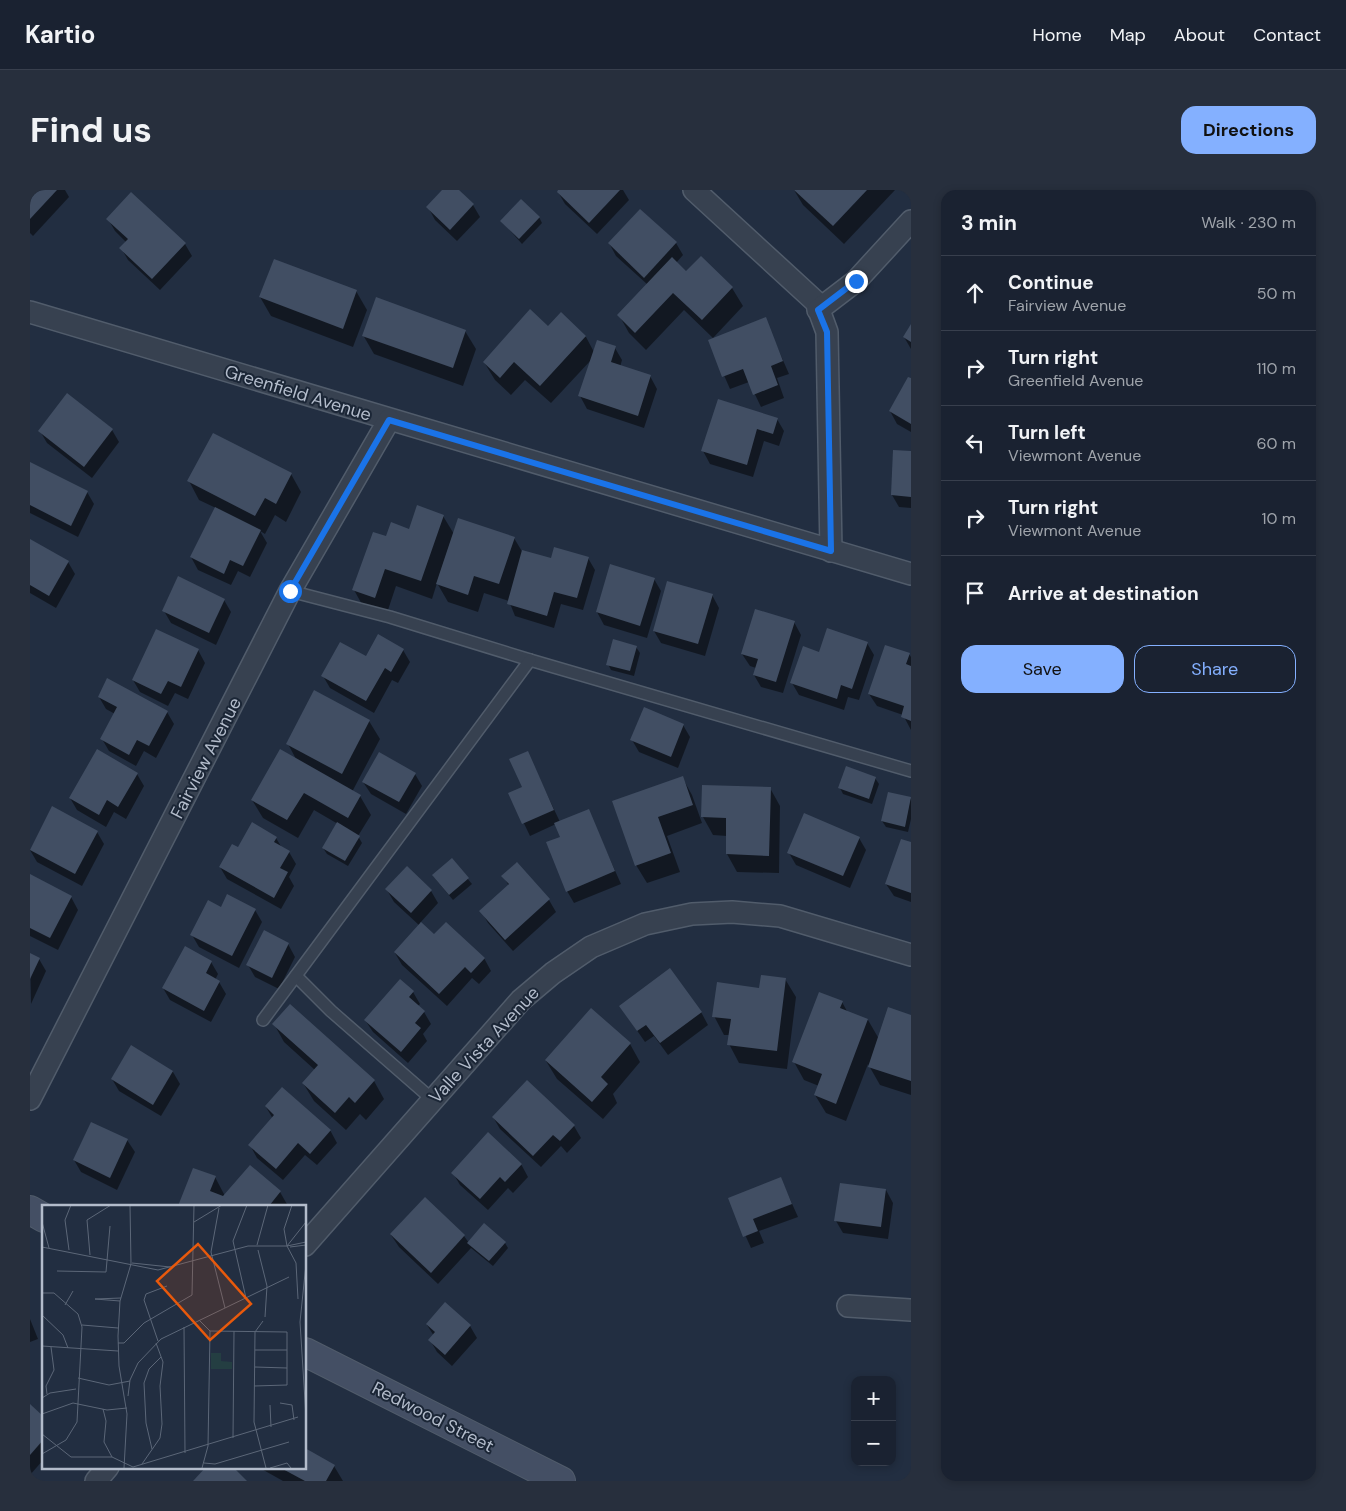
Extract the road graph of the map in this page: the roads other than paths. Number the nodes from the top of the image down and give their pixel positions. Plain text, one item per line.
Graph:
1 (694, 190) edge
2 (911, 221) edge
3 (818, 310) junction
4 (33, 319) edge
5 (389, 420) junction
6 (831, 551) junction
7 (911, 574) edge
8 (290, 591) junction
9 (530, 660) junction
10 (911, 770) edge
11 (911, 955) edge
12 (296, 976) junction
13 (264, 1020) dead end
14 (30, 1099) edge
15 (434, 1100) junction
16 (30, 1210) edge
17 (42, 1217) edge
18 (306, 1244) edge
19 (848, 1306) dead end
20 (911, 1310) edge
21 (306, 1353) edge
22 (107, 1468) edge
23 (96, 1481) edge
24 (562, 1481) edge

1 - 3 street
2 - 3 street
3 - 6 street
4 - 5 street, Greenfield Avenue
5 - 6 street, Greenfield Avenue
5 - 8 street, Fairview Avenue
6 - 7 street, Greenfield Avenue
8 - 9 lane
8 - 14 street, Fairview Avenue
9 - 10 lane
9 - 12 lane
11 - 15 street, Valle Vista Avenue
12 - 13 lane
12 - 15 lane
15 - 18 street, Valle Vista Avenue
16 - 17 main road
19 - 20 street
21 - 24 main road, Redwood Street
22 - 23 street

